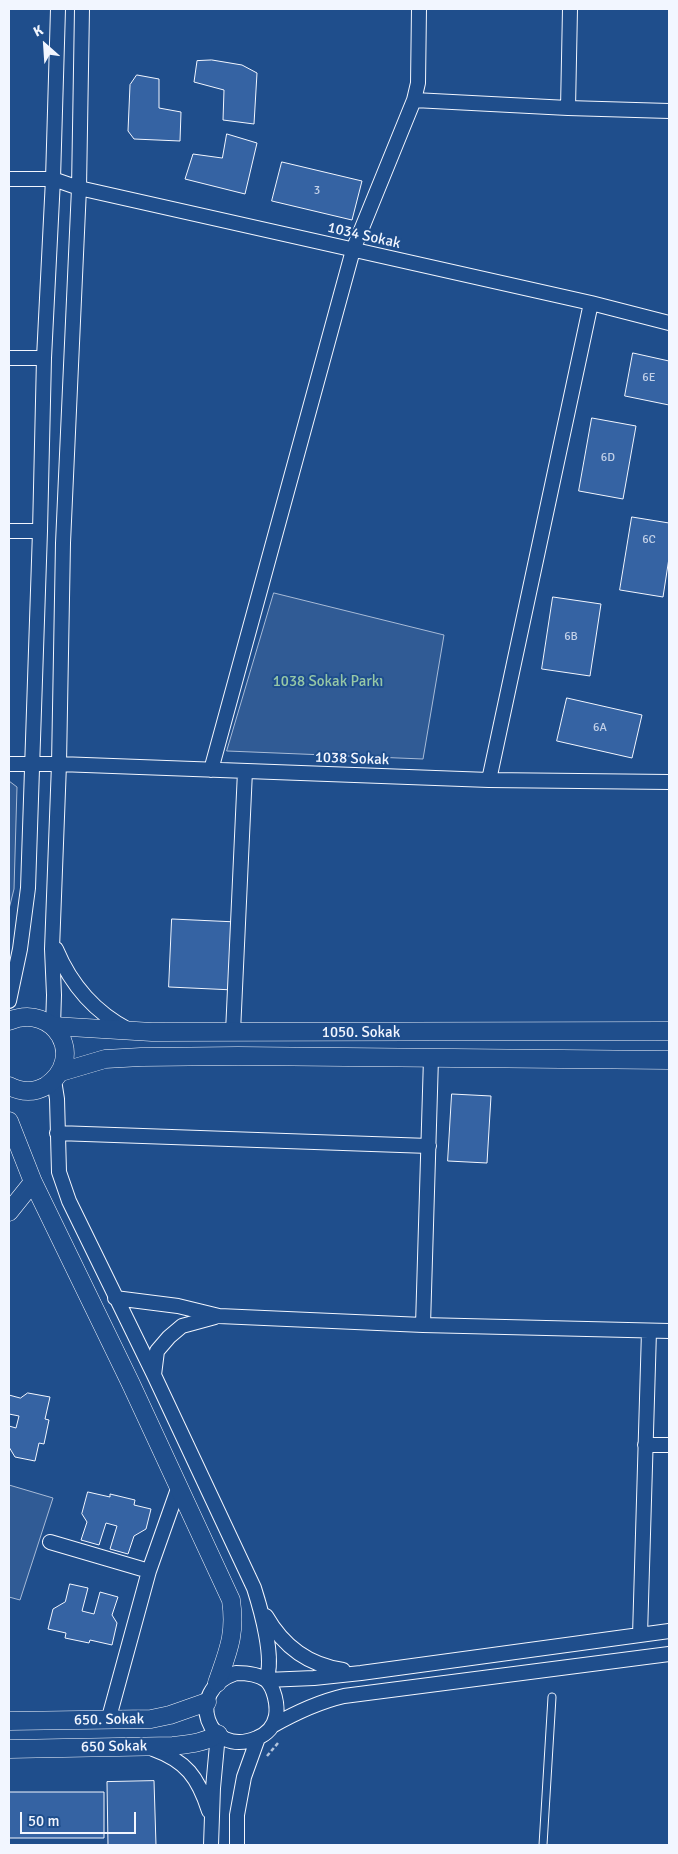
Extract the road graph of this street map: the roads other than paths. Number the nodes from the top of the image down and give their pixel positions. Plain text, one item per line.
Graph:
1 (58, 9) edge
2 (82, 9) edge
3 (419, 9) edge
4 (570, 9) edge
5 (414, 100) junction
6 (568, 108) junction
7 (669, 111) edge
8 (9, 179) edge
9 (53, 179) junction
10 (79, 188) junction
11 (353, 250) junction
12 (591, 303) junction
13 (669, 323) edge
14 (9, 358) edge
15 (44, 358) junction
16 (9, 531) edge
17 (40, 531) junction
18 (9, 764) edge
19 (33, 764) junction
20 (60, 764) junction
21 (211, 770) junction
22 (246, 771) junction
23 (489, 780) junction
24 (669, 782) edge
25 (52, 940) junction
26 (9, 1001) edge
27 (9, 1020) edge
28 (53, 1026) junction
29 (130, 1030) junction
30 (669, 1031) edge
31 (233, 1032) junction
32 (431, 1058) junction
33 (669, 1060) edge
34 (58, 1076) junction
35 (9, 1086) edge
36 (9, 1121) edge
37 (57, 1133) junction
38 (429, 1146) junction
39 (33, 1182) junction
40 (9, 1212) edge
41 (115, 1298) junction
42 (218, 1316) junction
43 (423, 1325) junction
44 (649, 1331) junction
45 (669, 1331) edge
46 (154, 1375) junction
47 (646, 1445) junction
48 (669, 1445) edge
49 (179, 1486) junction
50 (50, 1542) dead end
51 (149, 1571) junction
52 (260, 1606) junction
53 (669, 1631) edge
54 (640, 1635) junction
55 (669, 1654) edge
56 (361, 1673) junction
57 (266, 1680) junction
58 (217, 1683) junction
59 (552, 1696) dead end
60 (207, 1702) junction
61 (108, 1721) junction
62 (9, 1722) edge
63 (272, 1726) junction
64 (218, 1734) junction
65 (258, 1738) junction
66 (147, 1747) junction
67 (9, 1749) edge
68 (212, 1821) junction
69 (211, 1845) edge
70 (237, 1845) edge
71 (543, 1845) edge

1 - 9 street
2 - 10 street
3 - 5 street
4 - 6 street
5 - 6 street
5 - 11 street
6 - 7 street
8 - 9 street, 1034 Sokak
9 - 10 street, 1034 Sokak
9 - 15 street
10 - 11 street, 1034 Sokak
10 - 20 street
11 - 12 street, 1034 Sokak
11 - 21 street
12 - 13 street, 1034 Sokak
12 - 23 street
14 - 15 street
15 - 17 street
16 - 17 street
17 - 19 street
18 - 19 street, 1038 Sokak
19 - 20 street, 1038 Sokak
19 - 26 street
20 - 21 street, 1038 Sokak
20 - 25 street
21 - 22 street, 1038 Sokak
22 - 23 street, 1038 Sokak
22 - 31 street
23 - 24 street, 1038 Sokak
25 - 28 street
25 - 29 street
27 - 28 street, 1050. Sokak
28 - 29 street, 1050. Sokak
28 - 34 street
29 - 31 street, 1050. Sokak
30 - 31 street, 1050. Sokak
32 - 33 street, 1050. Sokak
32 - 34 street, 1050. Sokak
32 - 38 street
34 - 35 street, 1050. Sokak
34 - 37 street
36 - 39 street
37 - 38 street
37 - 41 street
38 - 43 street
39 - 40 street
39 - 49 street
41 - 42 street
41 - 46 street
42 - 43 street
42 - 46 street
43 - 44 street
44 - 45 street
44 - 47 street
46 - 52 street
47 - 48 street
47 - 54 street
49 - 51 street
49 - 58 street
50 - 51 street
51 - 61 street
52 - 56 street
52 - 57 street
53 - 54 street
54 - 56 street
55 - 63 street
56 - 57 street
57 - 58 street
57 - 63 street
58 - 60 street
59 - 71 lane
60 - 61 street, 650. Sokak
60 - 64 street
61 - 62 street, 650. Sokak
63 - 65 street
64 - 65 street
64 - 66 street, 650 Sokak
64 - 68 street
65 - 70 street
66 - 67 street, 650 Sokak
66 - 68 street
68 - 69 street

